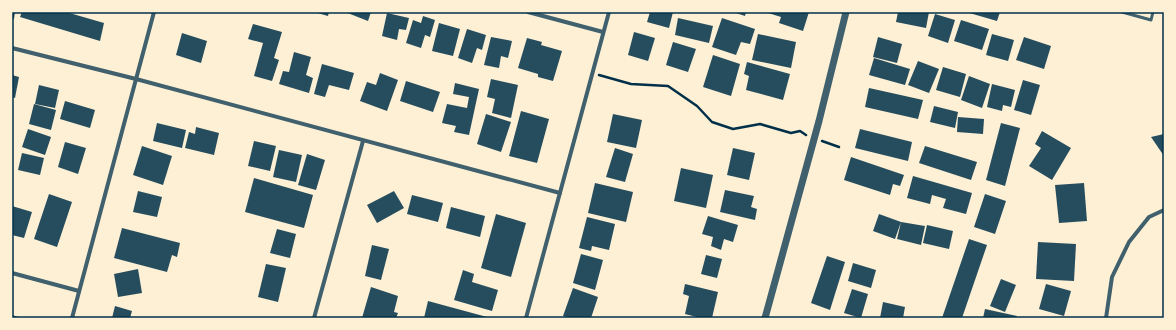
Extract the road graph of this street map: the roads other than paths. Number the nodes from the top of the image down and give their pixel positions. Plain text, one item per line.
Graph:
1 (154, 12) edge
2 (528, 12) edge
3 (609, 12) edge
4 (846, 12) edge
5 (1122, 12) edge
6 (1153, 12) edge
7 (603, 32) junction
8 (12, 48) edge
9 (136, 79) junction
10 (363, 141) junction
11 (560, 193) junction
12 (1164, 210) edge
13 (12, 273) edge
14 (79, 291) junction
15 (72, 318) edge
16 (314, 318) edge
17 (526, 318) edge
18 (764, 318) edge
19 (1106, 318) edge

1 - 9 street
2 - 7 street
3 - 7 street
4 - 18 street
5 - 6 lane
7 - 11 street
8 - 9 street
9 - 10 street
9 - 14 street
10 - 11 street
10 - 16 street
11 - 17 street
12 - 19 street
13 - 14 street
14 - 15 street

